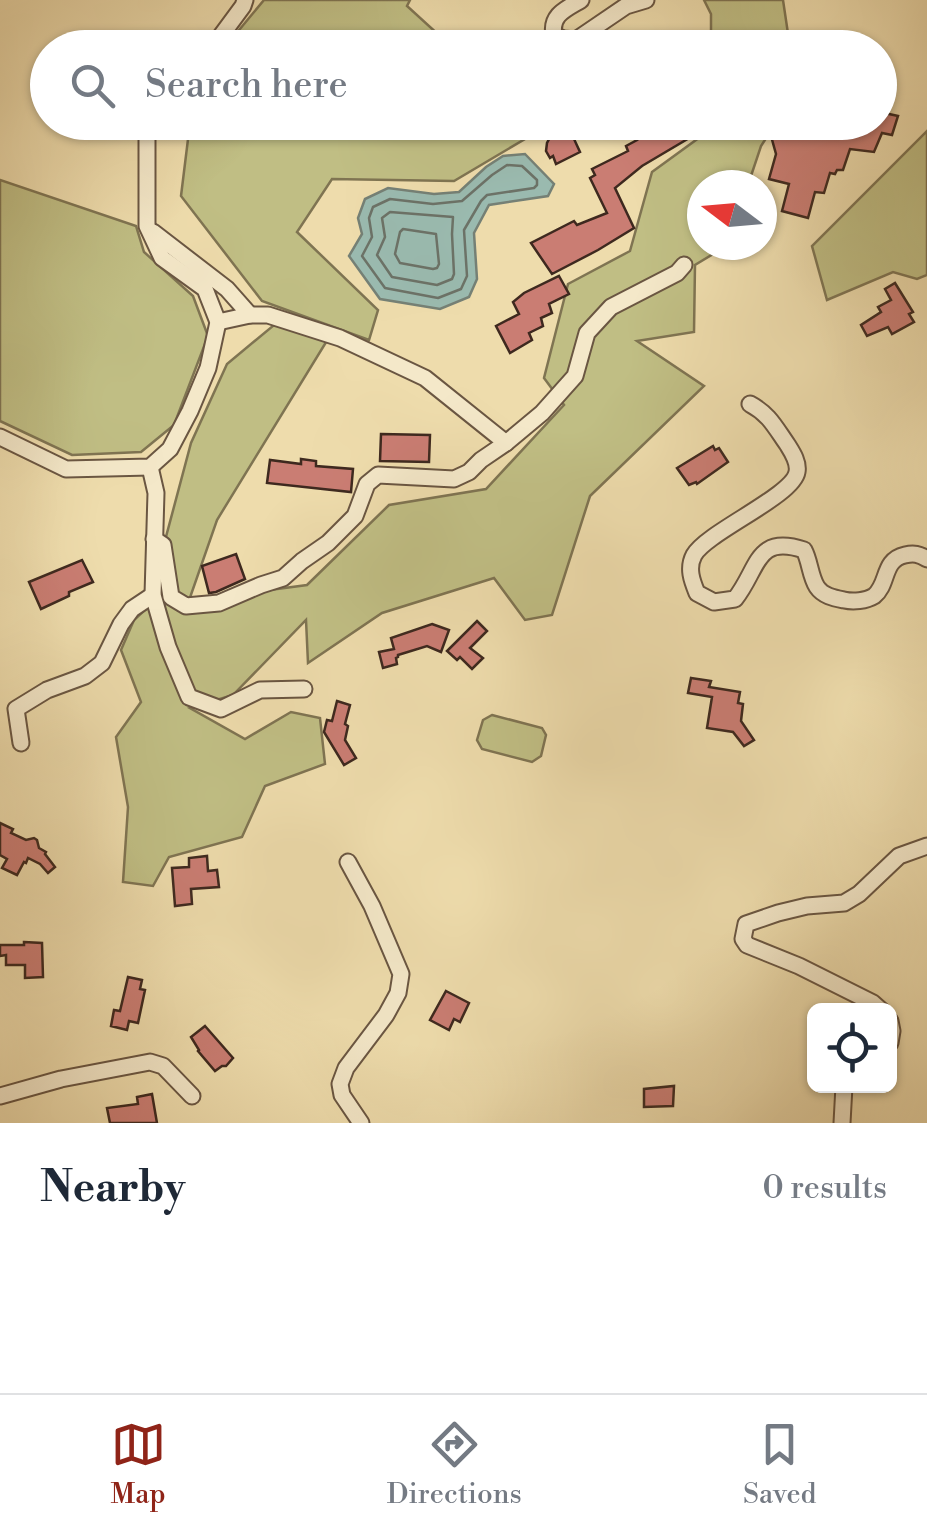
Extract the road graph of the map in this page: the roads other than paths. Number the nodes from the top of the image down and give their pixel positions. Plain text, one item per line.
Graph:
1 (245, 0) edge
2 (581, 0) edge
3 (646, 0) edge
4 (622, 3) edge
5 (225, 30) edge
6 (553, 30) edge
7 (588, 30) edge
8 (147, 140) edge
9 (147, 226) junction
10 (684, 265) dead end
11 (246, 310) junction
12 (218, 322) junction
13 (750, 404) dead end
14 (0, 437) edge
15 (506, 444) junction
16 (150, 467) junction
17 (154, 539) junction
18 (927, 559) edge
19 (153, 595) junction
20 (304, 689) dead end
21 (22, 743) dead end
22 (927, 846) edge
23 (348, 862) dead end
24 (873, 1003) edge
25 (844, 1093) edge
26 (0, 1096) edge
27 (192, 1096) dead end
28 (361, 1123) edge
29 (842, 1123) edge

1 - 5 street
2 - 6 street
3 - 4 street
4 - 7 street
8 - 9 street
9 - 11 street
9 - 12 street
10 - 15 street
11 - 12 street
11 - 15 street
12 - 16 street
13 - 18 street
14 - 16 street
15 - 17 street
16 - 17 street
17 - 19 street
19 - 20 street
19 - 21 street
22 - 24 street
23 - 28 street
25 - 29 street
26 - 27 street

